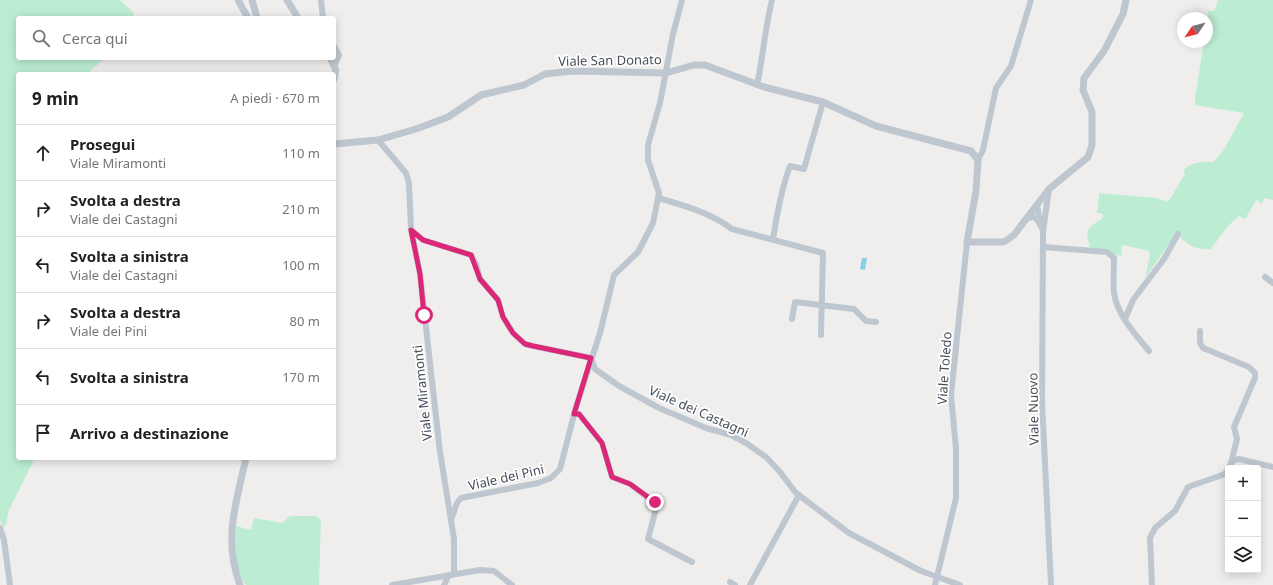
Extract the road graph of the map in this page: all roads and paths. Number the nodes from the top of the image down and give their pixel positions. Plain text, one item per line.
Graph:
1 (238, 0) edge
2 (252, 0) edge
3 (287, 0) edge
4 (321, 0) edge
5 (682, 0) edge
6 (772, 0) edge
7 (1031, 0) edge
8 (1126, 0) edge
9 (247, 16) edge
10 (256, 16) edge
11 (297, 16) edge
12 (323, 16) edge
13 (336, 50) edge
14 (332, 60) edge
15 (335, 64) junction
16 (336, 72) edge
17 (666, 72) junction
18 (757, 85) junction
19 (823, 102) junction
20 (378, 140) junction
21 (336, 144) edge
22 (978, 160) junction
23 (1049, 190) junction
24 (658, 198) junction
25 (1037, 205) junction
26 (1045, 213) junction
27 (1028, 218) junction
28 (1040, 222) junction
29 (411, 230) junction
30 (1043, 232) junction
31 (1178, 234) dead end
32 (773, 239) junction
33 (967, 242) junction
34 (1043, 247) junction
35 (1265, 276) dead end
36 (1273, 283) edge
37 (822, 306) junction
38 (792, 319) dead end
39 (1125, 319) junction
40 (876, 322) dead end
41 (1200, 331) dead end
42 (821, 335) dead end
43 (1149, 351) dead end
44 (591, 358) junction
45 (574, 414) junction
46 (246, 460) edge
47 (1230, 465) edge
48 (1232, 465) edge
49 (1273, 467) edge
50 (1225, 474) edge
51 (799, 495) junction
52 (451, 520) junction
53 (0, 528) edge
54 (692, 562) dead end
55 (451, 574) junction
56 (936, 577) junction
57 (10, 585) edge
58 (240, 585) edge
59 (392, 585) edge
60 (444, 585) edge
61 (512, 585) edge
62 (750, 585) edge
63 (934, 585) edge
64 (960, 585) edge
65 (1051, 585) edge
66 (1152, 585) edge

1 - 9 street
2 - 10 street
3 - 11 street
4 - 12 street
5 - 17 street, Viale dei Pini
6 - 18 street
7 - 22 street
8 - 23 street
13 - 15 street
14 - 15 street
15 - 16 street
17 - 18 street, Viale San Donato
17 - 20 street, Viale San Donato
17 - 24 street, Viale dei Pini
18 - 19 street, Viale San Donato
19 - 22 street, Viale San Donato
19 - 32 street
20 - 21 street, Viale San Donato
20 - 29 street, Viale Miramonti
22 - 33 street, Viale Toledo
23 - 25 street
23 - 26 street, Viale Nuovo
24 - 32 street
24 - 44 street, Viale dei Pini
25 - 26 street
25 - 27 street
25 - 28 street, Viale Nuovo
26 - 30 street, Viale Nuovo
27 - 28 street
27 - 33 street
28 - 30 street, Viale Nuovo
29 - 44 street
29 - 52 street, Viale Miramonti
30 - 34 street, Viale Nuovo
31 - 39 street
32 - 37 street
33 - 56 street, Viale Toledo
34 - 39 street
34 - 65 street, Viale Nuovo
35 - 36 street
37 - 38 street
37 - 40 street
37 - 42 street
39 - 43 street
41 - 47 street
44 - 45 street, Viale dei Pini
44 - 51 street, Viale dei Castagni
45 - 52 street, Viale dei Pini
45 - 54 street
46 - 58 street
48 - 49 street
50 - 66 street
51 - 56 street, Viale dei Castagni
51 - 62 street
52 - 55 street, Viale Miramonti
53 - 57 street
55 - 59 street
55 - 60 street
55 - 61 street
56 - 63 street, Viale Toledo
56 - 64 street, Viale dei Castagni

